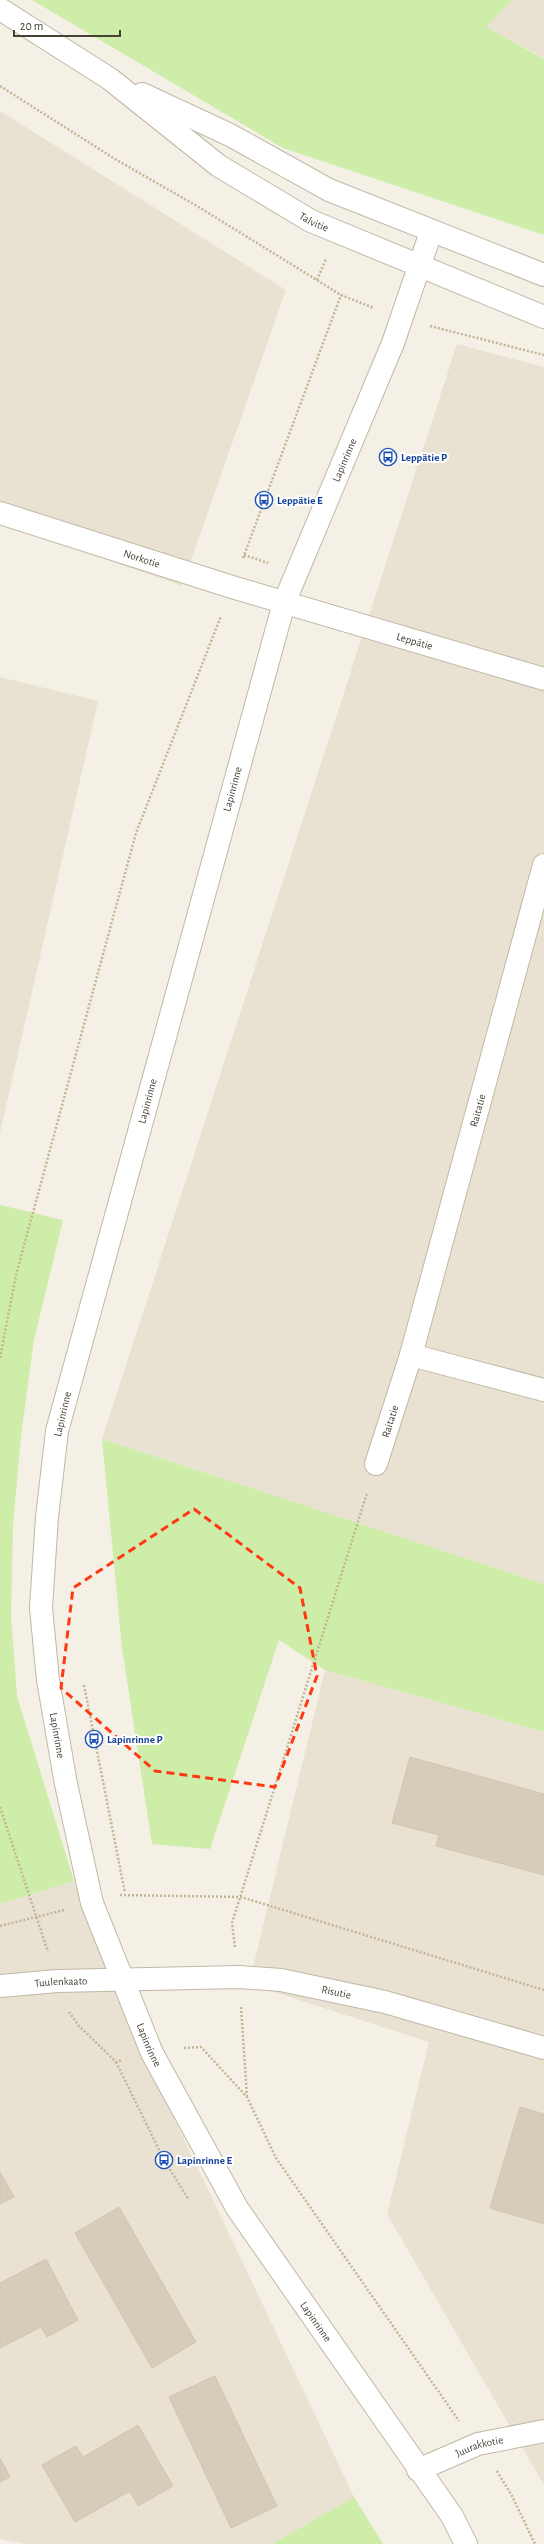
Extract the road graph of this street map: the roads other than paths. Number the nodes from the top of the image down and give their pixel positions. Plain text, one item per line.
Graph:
1 (0, 9) edge
2 (110, 79) junction
3 (432, 232) junction
4 (420, 267) junction
5 (544, 275) edge
6 (544, 317) edge
7 (0, 514) edge
8 (284, 603) junction
9 (544, 679) edge
10 (544, 865) edge
11 (411, 1355) junction
12 (544, 1390) edge
13 (376, 1464) road end
14 (122, 1980) junction
15 (0, 1986) edge
16 (544, 2048) edge
17 (544, 2431) edge
18 (418, 2470) junction
19 (466, 2544) edge

1 - 2 street, Talvitie
2 - 3 street, Talvitie
2 - 4 street, Talvitie
3 - 4 street, Lapinrinne
3 - 5 street, Talvitie
4 - 6 street, Talvitie
4 - 8 street, Lapinrinne
7 - 8 street, Norkotie
8 - 9 street, Leppätie
8 - 14 street, Lapinrinne
10 - 11 street, Raitatie
11 - 12 street
11 - 13 street, Raitatie
14 - 15 street, Tuulenkaato
14 - 16 street, Risutie
14 - 18 street, Lapinrinne
17 - 18 street, Juurakkotie
18 - 19 street, Lapinrinne

